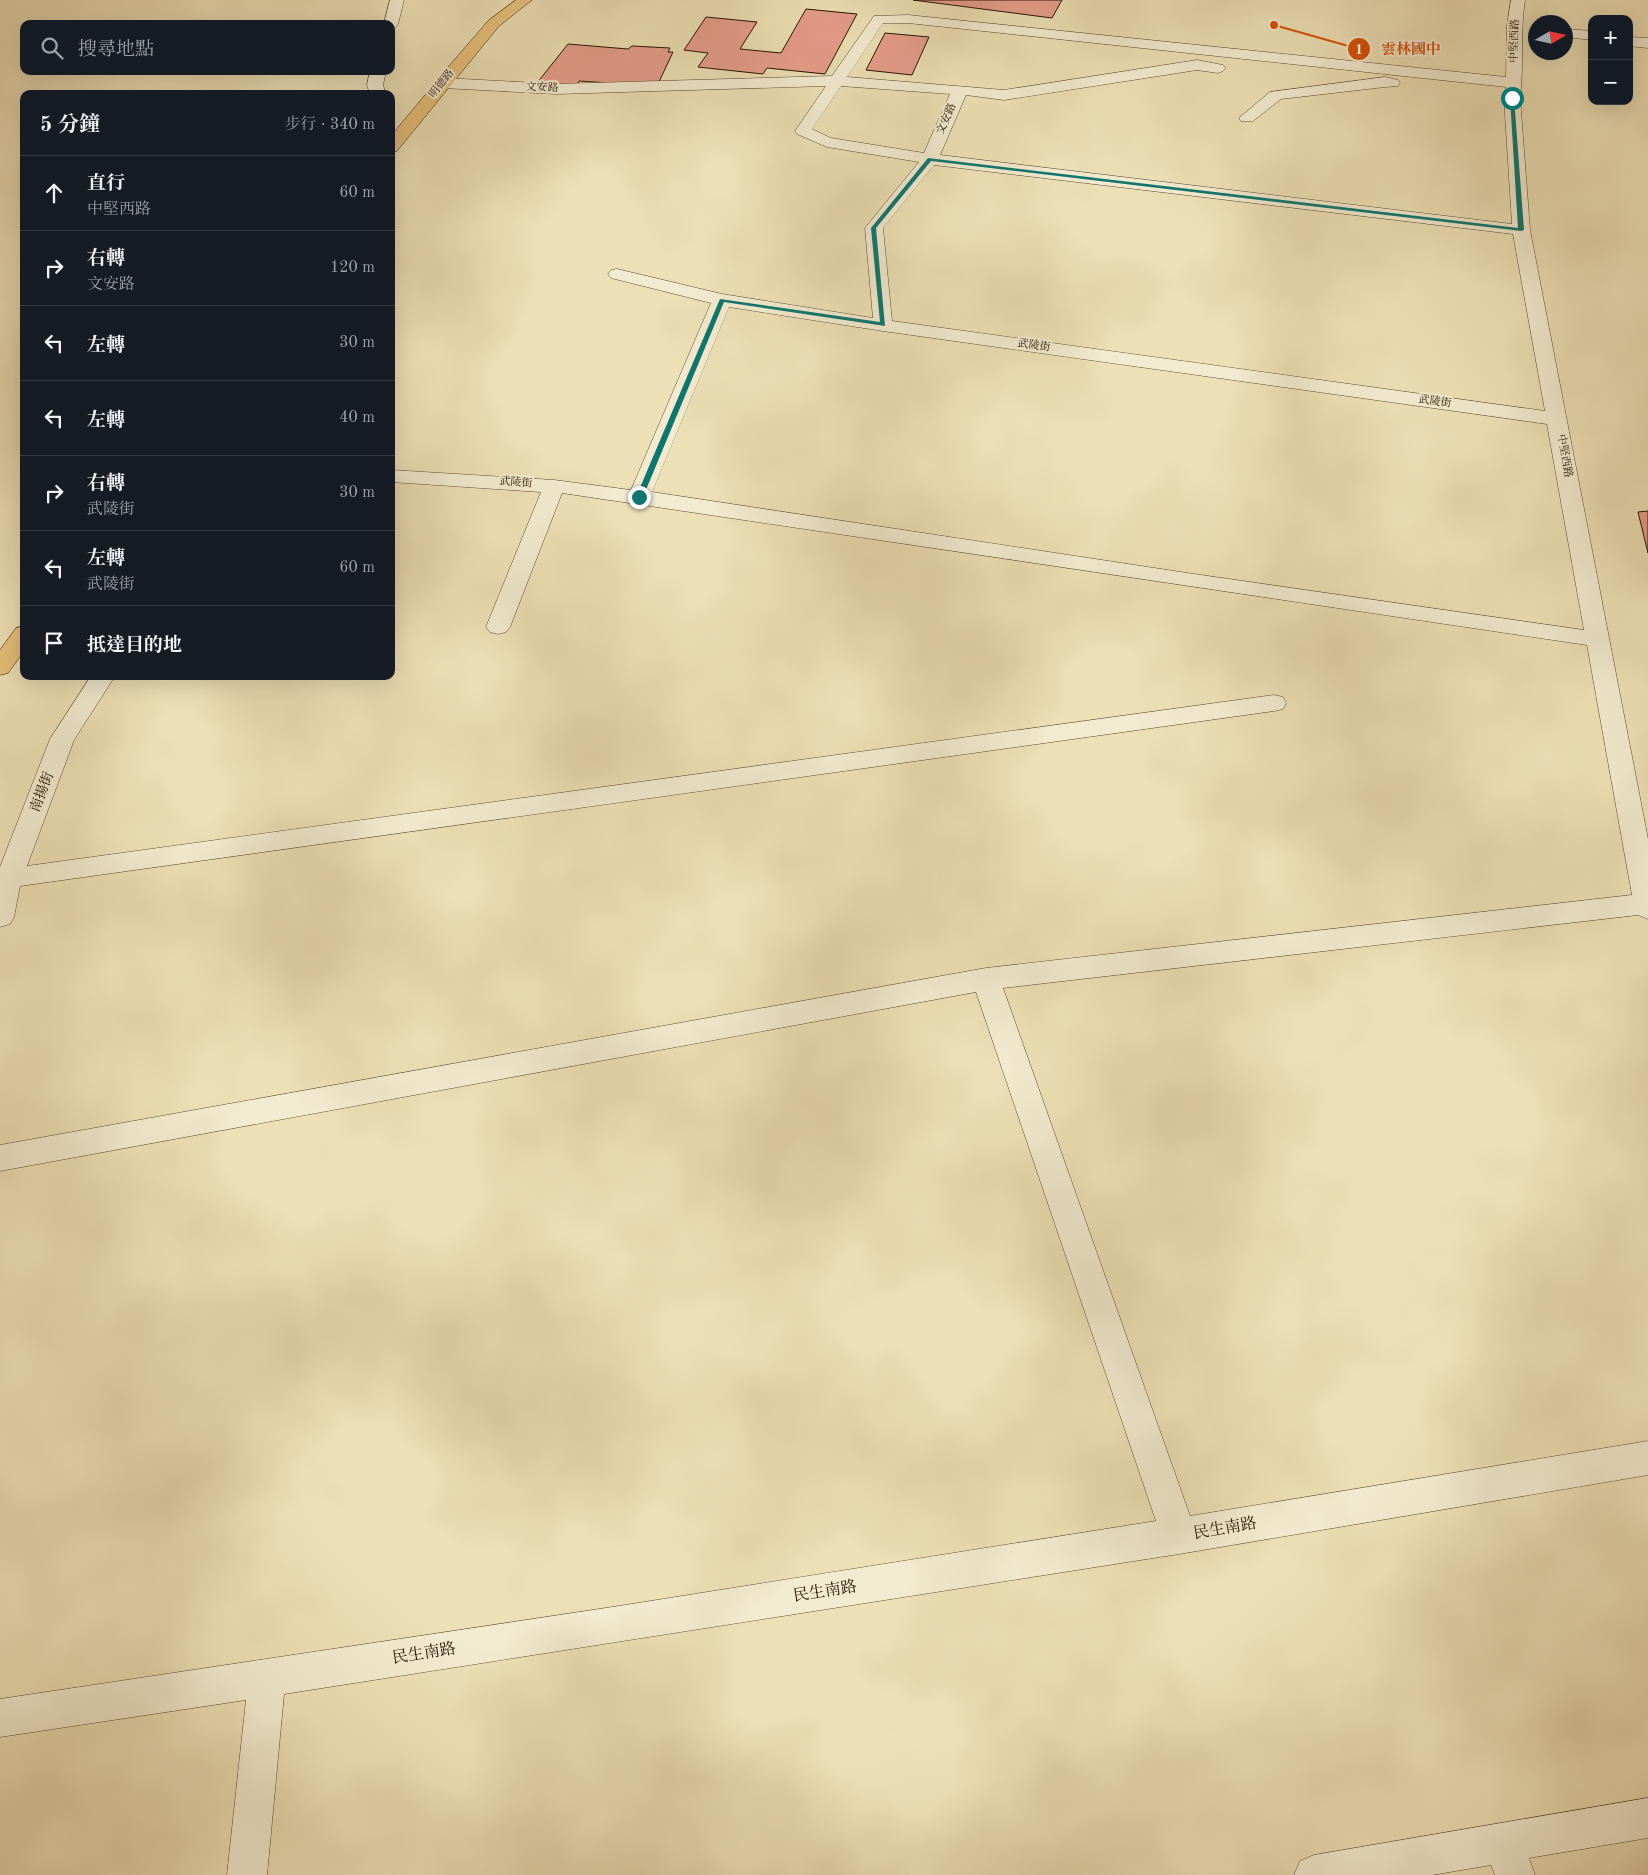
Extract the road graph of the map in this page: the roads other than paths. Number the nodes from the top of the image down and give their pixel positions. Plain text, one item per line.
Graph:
1 (397, 0) edge
2 (507, 0) edge
3 (525, 0) edge
4 (1518, 0) edge
5 (392, 20) edge
6 (494, 23) junction
7 (1573, 34) edge
8 (1588, 36) edge
9 (1633, 41) edge
10 (1648, 43) edge
11 (1234, 70) dead end
12 (377, 75) edge
13 (837, 81) junction
14 (443, 83) junction
15 (377, 90) edge
16 (960, 90) junction
17 (1513, 91) junction
18 (1248, 118) dead end
19 (395, 138) edge
20 (930, 159) junction
21 (1521, 230) junction
22 (617, 274) dead end
23 (722, 300) junction
24 (883, 325) junction
25 (1557, 419) junction
26 (395, 476) edge
27 (554, 486) junction
28 (639, 497) junction
29 (498, 627) dead end
30 (20, 639) edge
31 (1597, 639) junction
32 (0, 667) edge
33 (100, 680) edge
34 (1274, 704) dead end
35 (9, 878) junction
36 (1647, 907) edge
37 (0, 917) edge
38 (986, 980) junction
39 (0, 1158) edge
40 (1648, 1458) edge
41 (1179, 1536) junction
42 (267, 1679) junction
43 (0, 1718) edge
44 (1648, 1818) edge
45 (1509, 1858) edge
46 (247, 1875) edge
47 (1314, 1875) edge

1 - 5 street
2 - 6 main road, 明德路
3 - 6 main road, 明德路
4 - 17 street, 中堅西路
6 - 14 main road, 明德路
7 - 8 street
9 - 10 street
11 - 16 street
12 - 15 street
13 - 14 street, 文安路
13 - 16 street, 文安路
13 - 17 street
13 - 20 street
14 - 19 main road, 明德路
16 - 20 street, 文安路
17 - 18 street
17 - 21 street, 中堅西路
20 - 21 street
20 - 24 street, 文安路
21 - 25 street, 中堅西路
22 - 23 street, 武陵街
23 - 24 street, 武陵街
23 - 28 street
24 - 25 street, 武陵街
25 - 31 street, 中堅西路
26 - 27 street, 武陵街
27 - 28 street, 武陵街
27 - 29 street
28 - 31 street, 武陵街
30 - 32 main road
31 - 36 street, 中堅西路
33 - 35 street, 南揚街
34 - 35 street
35 - 37 street, 南揚街
36 - 38 street
38 - 39 street
38 - 41 street
40 - 41 street, 民生南路
41 - 42 street, 民生南路
42 - 43 street, 民生南路
42 - 46 street
44 - 45 street
45 - 47 street

